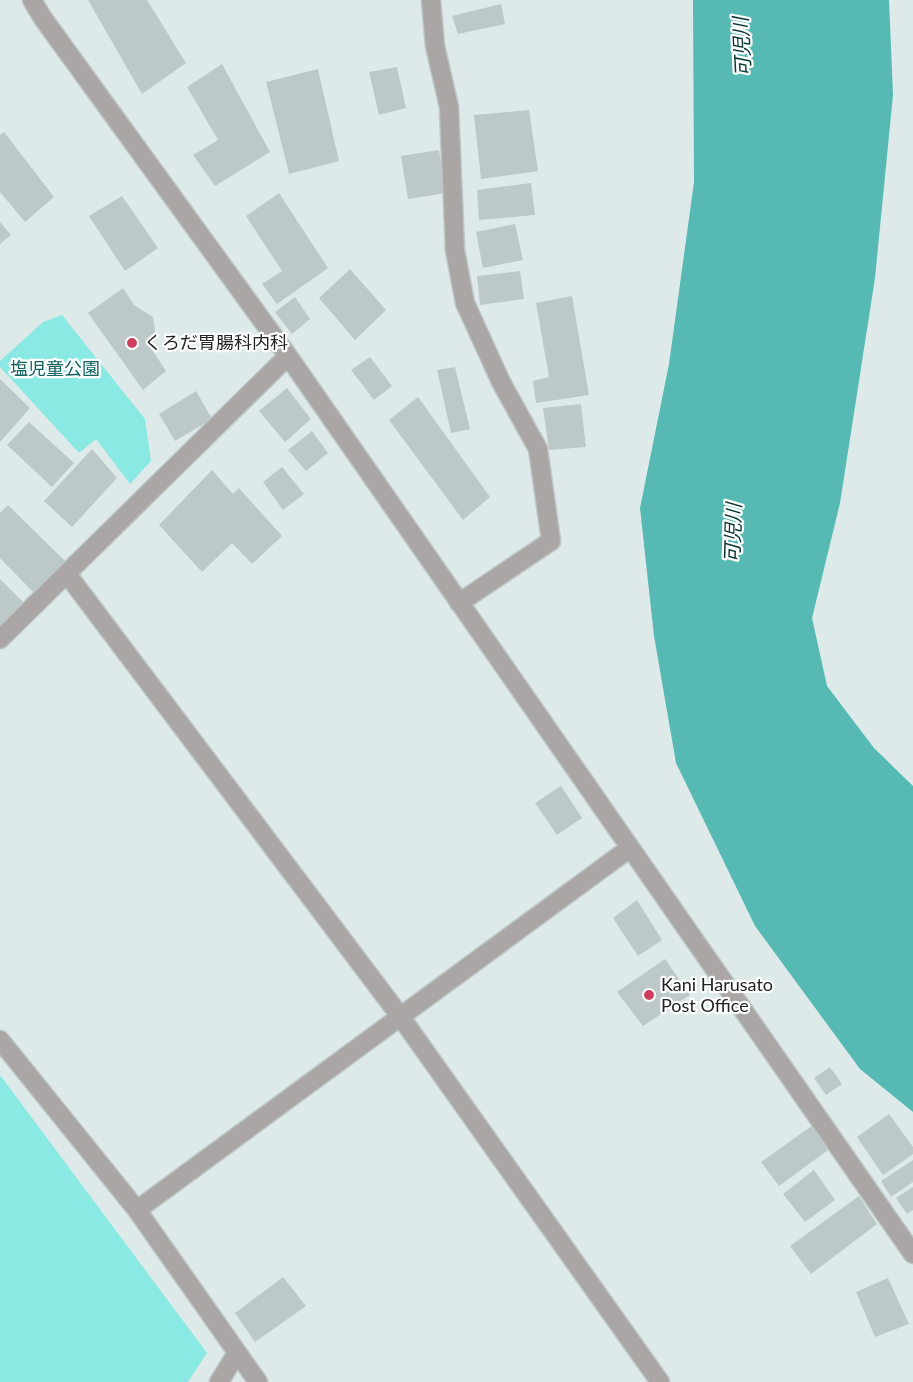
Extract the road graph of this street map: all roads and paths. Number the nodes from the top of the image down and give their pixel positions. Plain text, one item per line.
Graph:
1 (32, 0) edge
2 (431, 0) edge
3 (288, 357) junction
4 (67, 574) junction
5 (459, 603) junction
6 (0, 639) edge
7 (630, 848) junction
8 (400, 1016) junction
9 (0, 1040) edge
10 (137, 1210) junction
11 (913, 1254) edge
12 (237, 1353) junction
13 (219, 1382) edge
14 (258, 1382) edge
15 (660, 1382) edge

1 - 3 street
2 - 5 street
3 - 4 street
3 - 5 street
4 - 6 street
4 - 8 street
5 - 7 street
7 - 8 street
7 - 11 street
8 - 10 street
8 - 15 street
9 - 10 street
10 - 12 street
12 - 13 street
12 - 14 street

